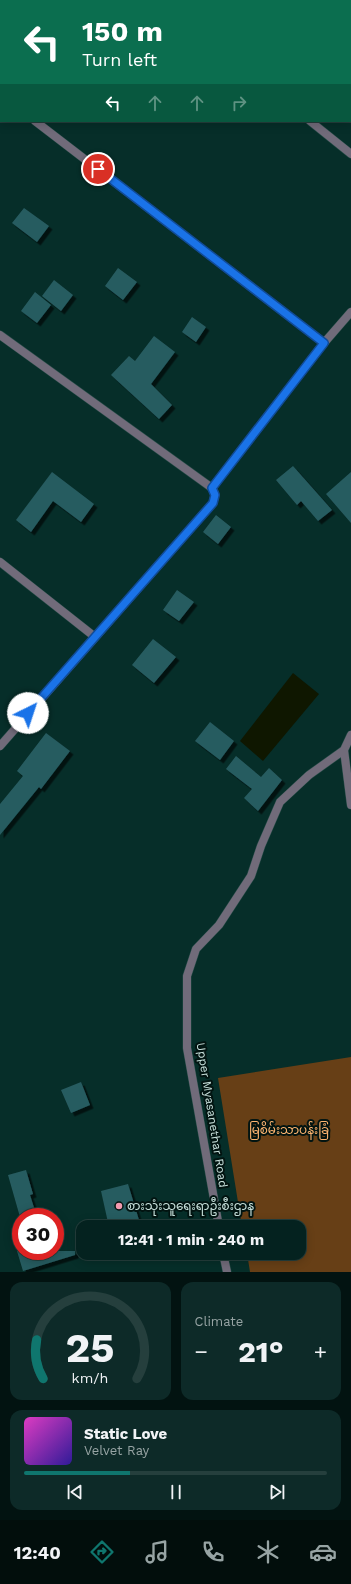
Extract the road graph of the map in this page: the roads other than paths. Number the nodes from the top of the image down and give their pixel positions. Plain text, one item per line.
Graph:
1 (36, 122) edge
2 (311, 122) edge
3 (351, 154) edge
4 (351, 312) edge
5 (0, 335) edge
6 (324, 343) junction
7 (212, 488) junction
8 (0, 562) edge
9 (95, 637) junction
10 (351, 735) edge
11 (0, 746) edge
12 (344, 750) junction
13 (351, 805) edge
14 (217, 1220) edge
15 (224, 1260) edge
16 (227, 1272) edge

1 - 6 street
2 - 3 street
4 - 6 street
5 - 7 street
6 - 7 street
7 - 9 street
8 - 9 street
9 - 11 street
10 - 12 street
12 - 13 street
12 - 14 street, Upper Myasanethar Road
15 - 16 street

